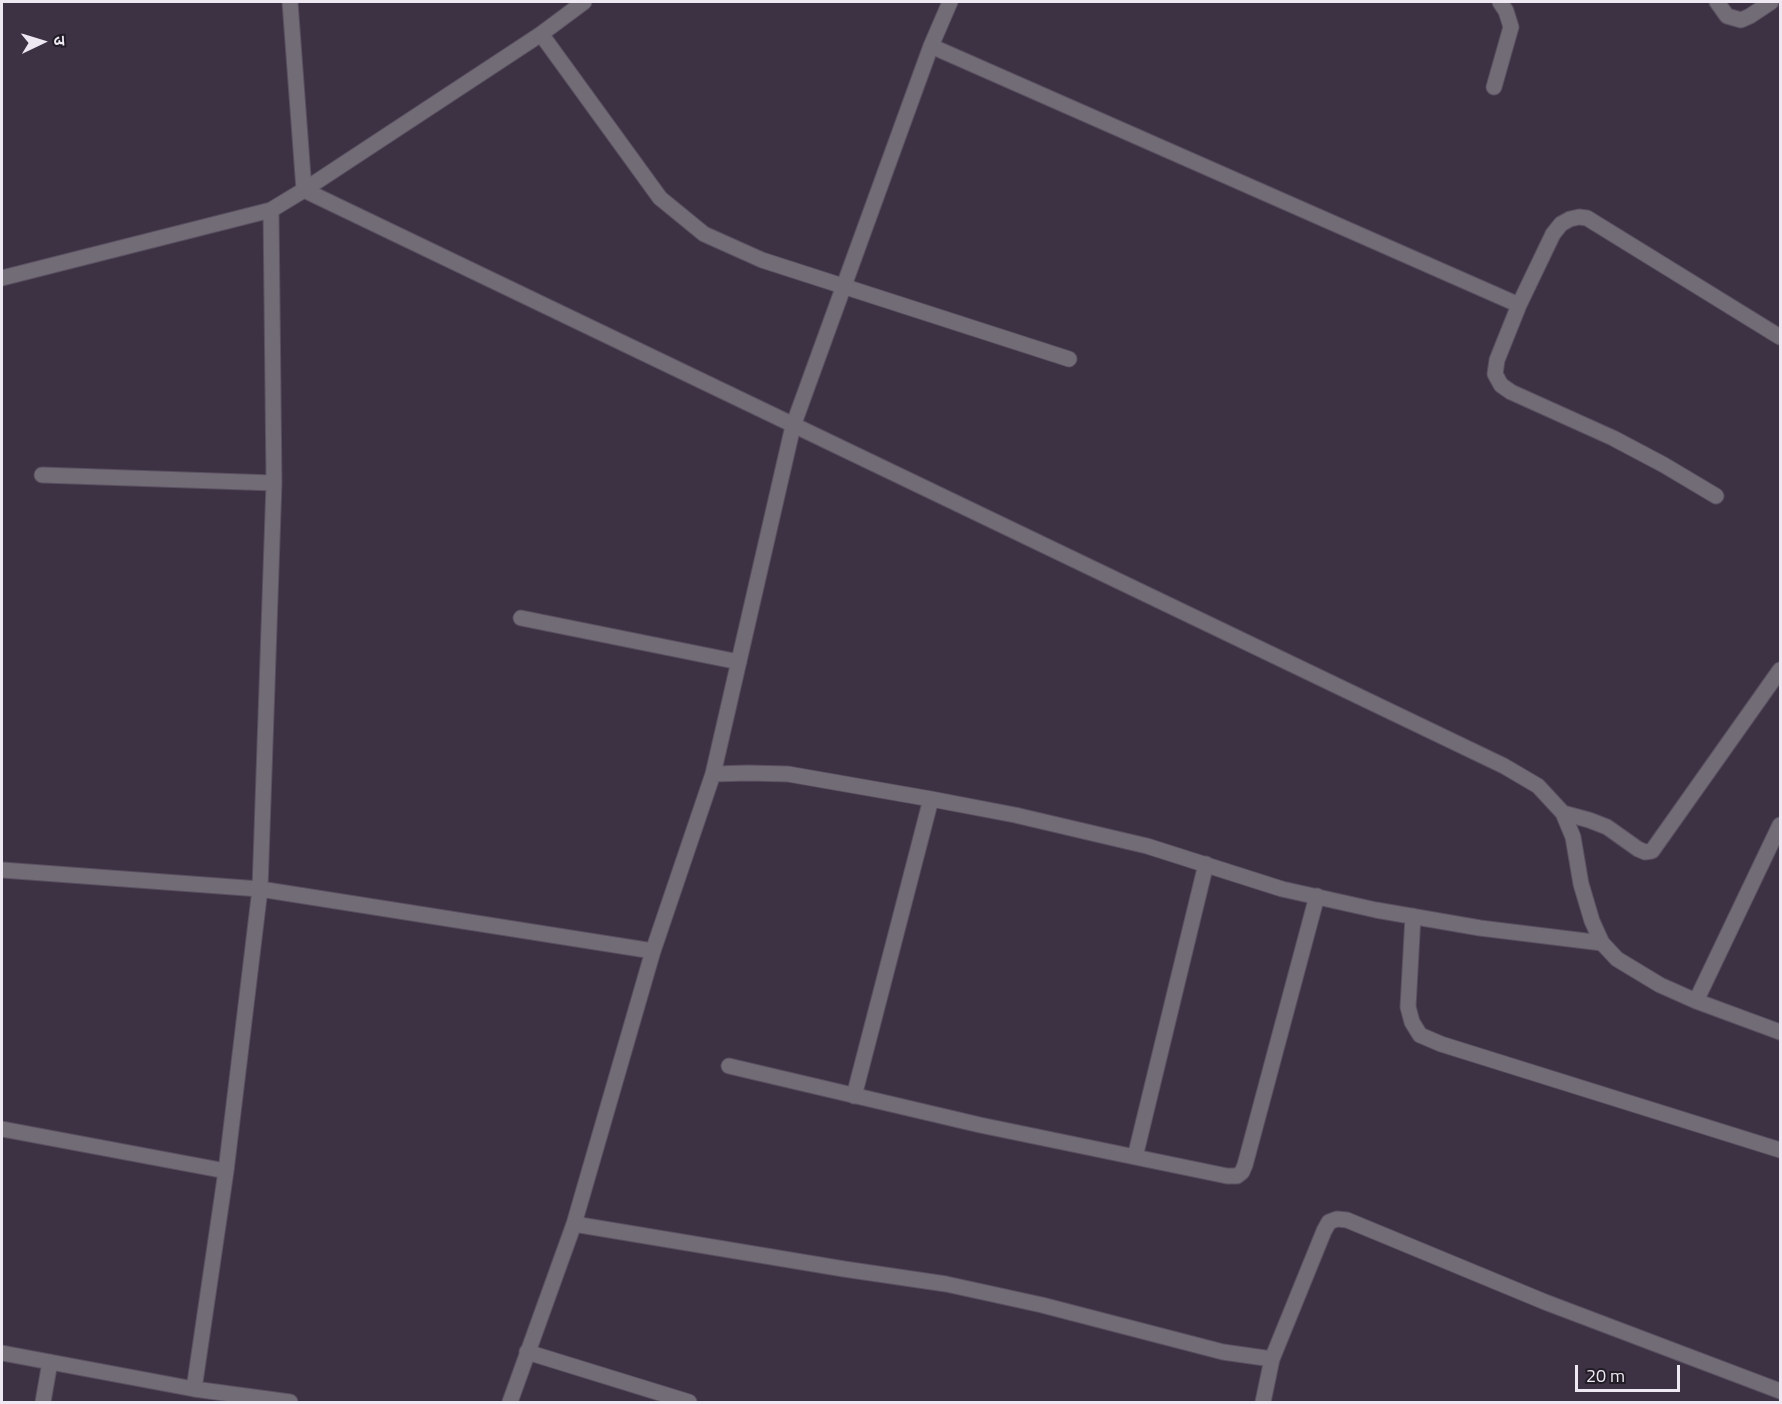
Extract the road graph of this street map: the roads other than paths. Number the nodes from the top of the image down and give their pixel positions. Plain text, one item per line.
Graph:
1 (290, 2) edge
2 (584, 2) edge
3 (950, 2) edge
4 (1500, 2) edge
5 (1717, 2) edge
6 (1771, 2) edge
7 (541, 34) junction
8 (931, 46) junction
9 (1494, 87) dead end
10 (304, 190) junction
11 (271, 210) junction
12 (2, 278) edge
13 (844, 287) junction
14 (1519, 305) junction
15 (1780, 337) edge
16 (1069, 359) dead end
17 (793, 426) junction
18 (42, 475) dead end
19 (274, 483) junction
20 (1716, 496) dead end
21 (521, 618) dead end
22 (739, 662) junction
23 (1780, 670) edge
24 (713, 774) junction
25 (931, 799) junction
26 (1563, 813) junction
27 (1780, 825) edge
28 (1206, 864) junction
29 (2, 870) edge
30 (260, 889) junction
31 (1317, 896) junction
32 (1413, 916) junction
33 (1602, 943) junction
34 (653, 951) junction
35 (1696, 1001) junction
36 (1780, 1032) edge
37 (729, 1066) dead end
38 (854, 1095) junction
39 (2, 1129) edge
40 (1780, 1150) edge
41 (1135, 1157) junction
42 (226, 1171) junction
43 (574, 1224) junction
44 (527, 1352) junction
45 (2, 1353) edge
46 (1272, 1359) junction
47 (50, 1362) junction
48 (194, 1389) junction
49 (1780, 1391) edge
50 (43, 1402) edge
51 (290, 1402) edge
52 (510, 1402) edge
53 (688, 1402) edge
54 (1263, 1402) edge

1 - 10 street
2 - 7 street
3 - 8 street
4 - 9 street
5 - 6 street
7 - 10 street
7 - 13 street
8 - 13 street
8 - 14 street
10 - 11 street
10 - 17 street
11 - 12 street
11 - 19 street
13 - 16 street
13 - 17 street
14 - 15 street
14 - 20 street
17 - 22 street
17 - 26 street
18 - 19 street
19 - 30 street
21 - 22 street
22 - 24 street
23 - 26 street
24 - 25 street
24 - 34 street
25 - 28 street
25 - 38 street
26 - 33 street
27 - 35 street
28 - 31 street
28 - 41 street
29 - 30 street
30 - 34 street
30 - 42 street
31 - 32 street
31 - 41 street
32 - 33 street
32 - 40 street
33 - 35 street
34 - 43 street
35 - 36 street
37 - 38 street
38 - 41 street
39 - 42 street
42 - 48 street
43 - 44 street
43 - 46 street
44 - 52 street
44 - 53 street
45 - 47 street
46 - 49 street
46 - 54 street
47 - 48 street
47 - 50 street
48 - 51 street

